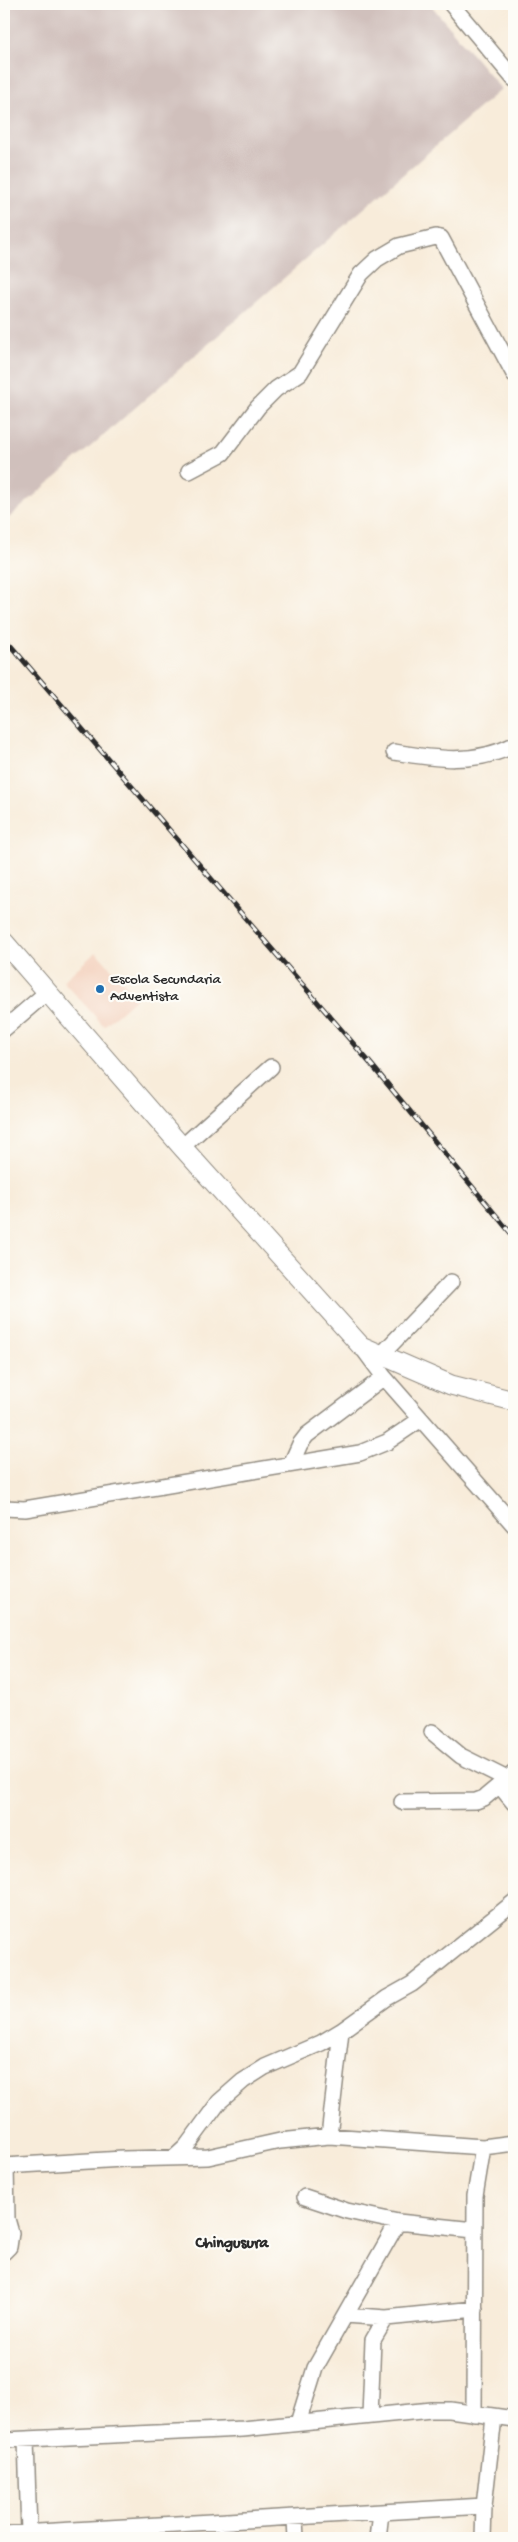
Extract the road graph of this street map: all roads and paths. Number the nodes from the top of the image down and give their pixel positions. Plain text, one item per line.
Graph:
1 (452, 4) edge
2 (514, 79) edge
3 (514, 374) edge
4 (189, 471) dead end
5 (514, 745) edge
6 (394, 752) dead end
7 (4, 942) edge
8 (46, 993) junction
9 (4, 1029) edge
10 (271, 1067) dead end
11 (182, 1147) junction
12 (451, 1282) dead end
13 (361, 1346) junction
14 (381, 1356) junction
15 (384, 1377) junction
16 (514, 1401) edge
17 (421, 1419) junction
18 (291, 1464) junction
19 (4, 1508) edge
20 (514, 1525) edge
21 (432, 1732) dead end
22 (507, 1779) edge
23 (402, 1802) dead end
24 (514, 1803) edge
25 (514, 1902) edge
26 (341, 2031) junction
27 (329, 2136) junction
28 (514, 2143) edge
29 (483, 2147) junction
30 (174, 2158) junction
31 (5, 2166) edge
32 (305, 2197) dead end
33 (398, 2222) junction
34 (474, 2230) junction
35 (4, 2252) edge
36 (474, 2309) junction
37 (346, 2315) junction
38 (386, 2318) junction
39 (474, 2414) junction
40 (370, 2416) junction
41 (494, 2417) junction
42 (514, 2419) edge
43 (298, 2422) junction
44 (4, 2440) edge
45 (26, 2440) junction
46 (484, 2506) junction
47 (381, 2513) junction
48 (295, 2519) junction
49 (226, 2521) junction
50 (30, 2532) junction
51 (143, 2532) edge
52 (4, 2534) edge
53 (72, 2535) edge
54 (225, 2538) edge
55 (296, 2538) edge
56 (378, 2538) edge
57 (484, 2538) edge

1 - 2 street
3 - 4 street
5 - 6 street
7 - 8 main road
8 - 9 street
8 - 11 main road
10 - 11 street
11 - 13 main road
12 - 14 street
13 - 14 main road
13 - 15 street
14 - 16 main road
15 - 17 street
15 - 18 street
17 - 18 street
17 - 20 street
18 - 19 street
21 - 22 street
22 - 23 street
22 - 24 street
25 - 26 street
26 - 27 street
26 - 30 street
27 - 29 street
27 - 30 street
28 - 29 street
29 - 34 street
30 - 31 street
31 - 35 street
32 - 33 street
33 - 34 street
33 - 37 street
34 - 36 street
36 - 38 street
36 - 39 street
37 - 38 street
37 - 43 street
38 - 40 street
39 - 40 street
39 - 41 street
40 - 43 street
41 - 42 street
41 - 46 street
43 - 45 street
44 - 45 street
45 - 50 street
46 - 47 street
46 - 57 street
47 - 48 street
47 - 56 street
48 - 49 street
48 - 55 street
49 - 51 street
49 - 54 street
50 - 52 street
50 - 53 street
51 - 53 street

